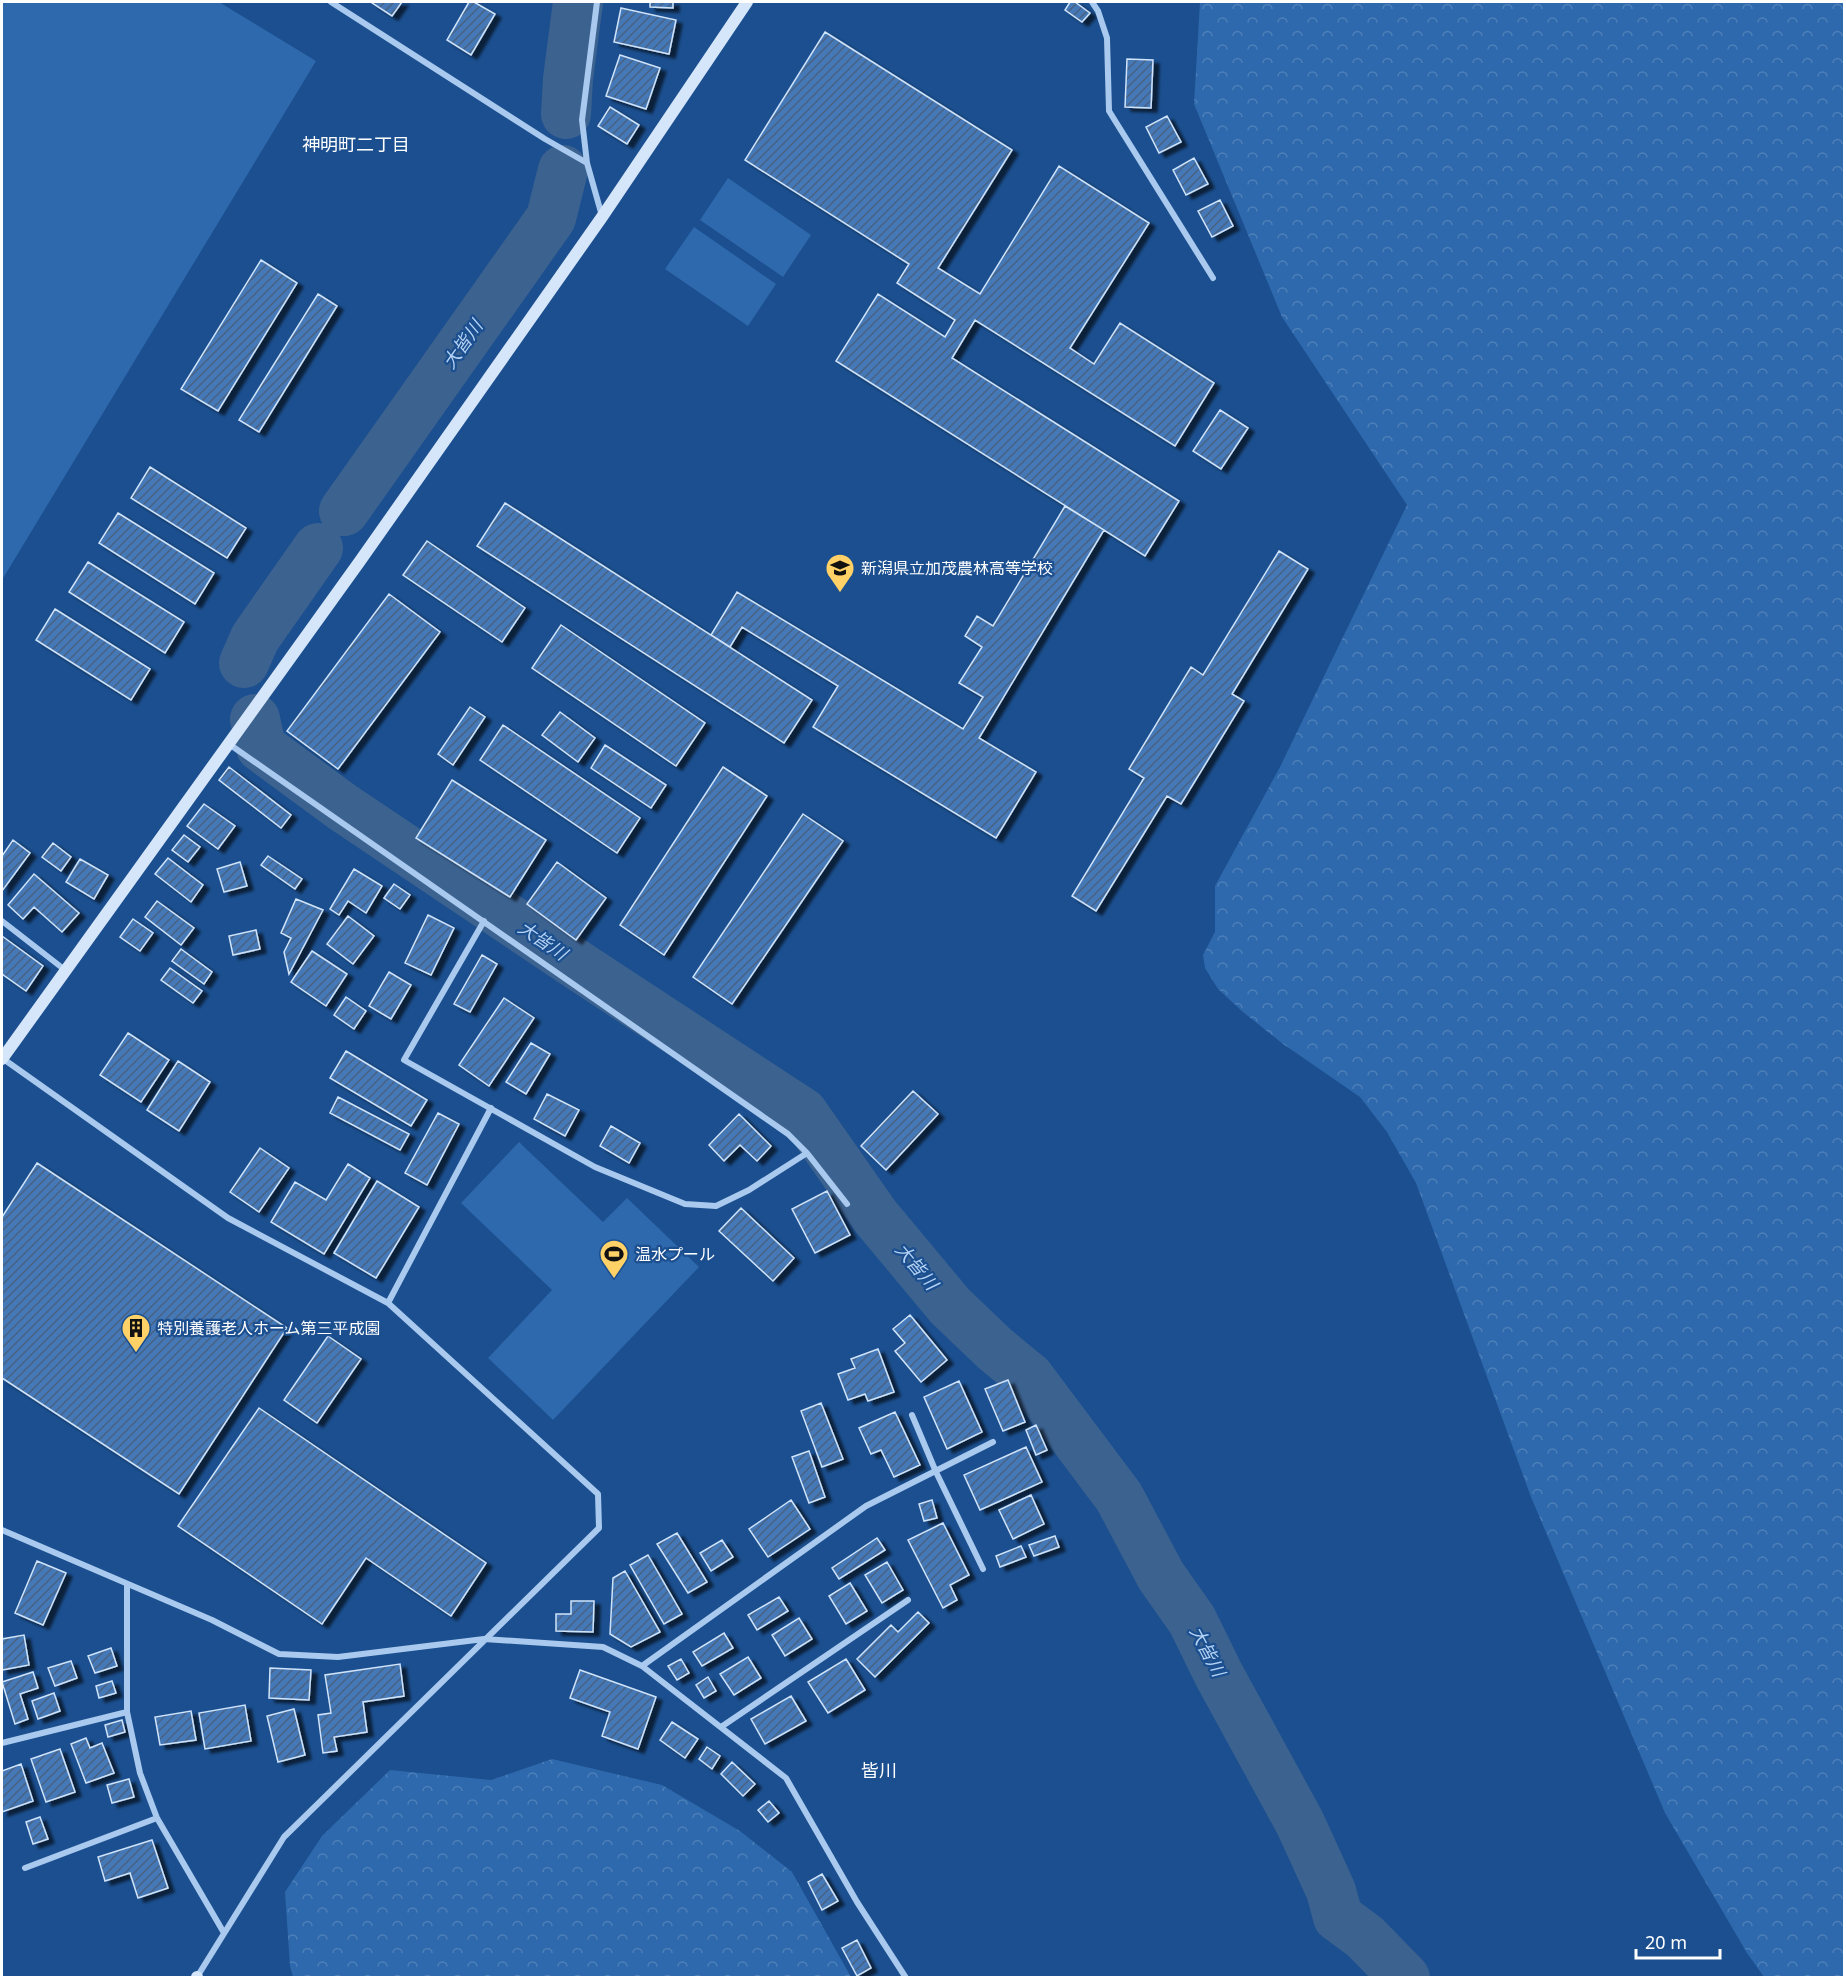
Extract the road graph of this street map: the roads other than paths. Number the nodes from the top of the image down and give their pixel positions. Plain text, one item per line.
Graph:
1 (332, 2) edge
2 (597, 2) edge
3 (747, 2) edge
4 (1092, 2) edge
5 (587, 163) junction
6 (602, 218) junction
7 (1213, 278) dead end
8 (229, 744) junction
9 (2, 921) edge
10 (484, 921) junction
11 (65, 970) junction
12 (2, 1058) edge
13 (491, 1108) junction
14 (807, 1153) junction
15 (847, 1204) dead end
16 (388, 1303) junction
17 (912, 1415) dead end
18 (993, 1442) dead end
19 (936, 1472) junction
20 (2, 1530) edge
21 (983, 1569) dead end
22 (127, 1585) junction
23 (908, 1600) dead end
24 (484, 1639) junction
25 (642, 1666) junction
26 (127, 1712) junction
27 (721, 1727) junction
28 (2, 1743) edge
29 (157, 1818) junction
30 (25, 1868) dead end
31 (224, 1934) junction
32 (197, 1977) edge
33 (906, 1977) edge

1 - 5 street
2 - 5 street
3 - 6 street
4 - 7 street
5 - 6 street
6 - 8 street
8 - 10 street
8 - 11 street
9 - 11 street
10 - 13 street
10 - 14 street
11 - 12 street
12 - 16 street
13 - 14 street
13 - 16 street
14 - 15 street
16 - 24 street
17 - 19 street
18 - 19 street
19 - 21 street
19 - 25 street
20 - 22 street
22 - 24 street
22 - 26 street
23 - 27 street
24 - 25 street
24 - 31 street
25 - 27 street
26 - 28 street
26 - 29 street
27 - 33 street
29 - 30 street
29 - 31 street
31 - 32 street

